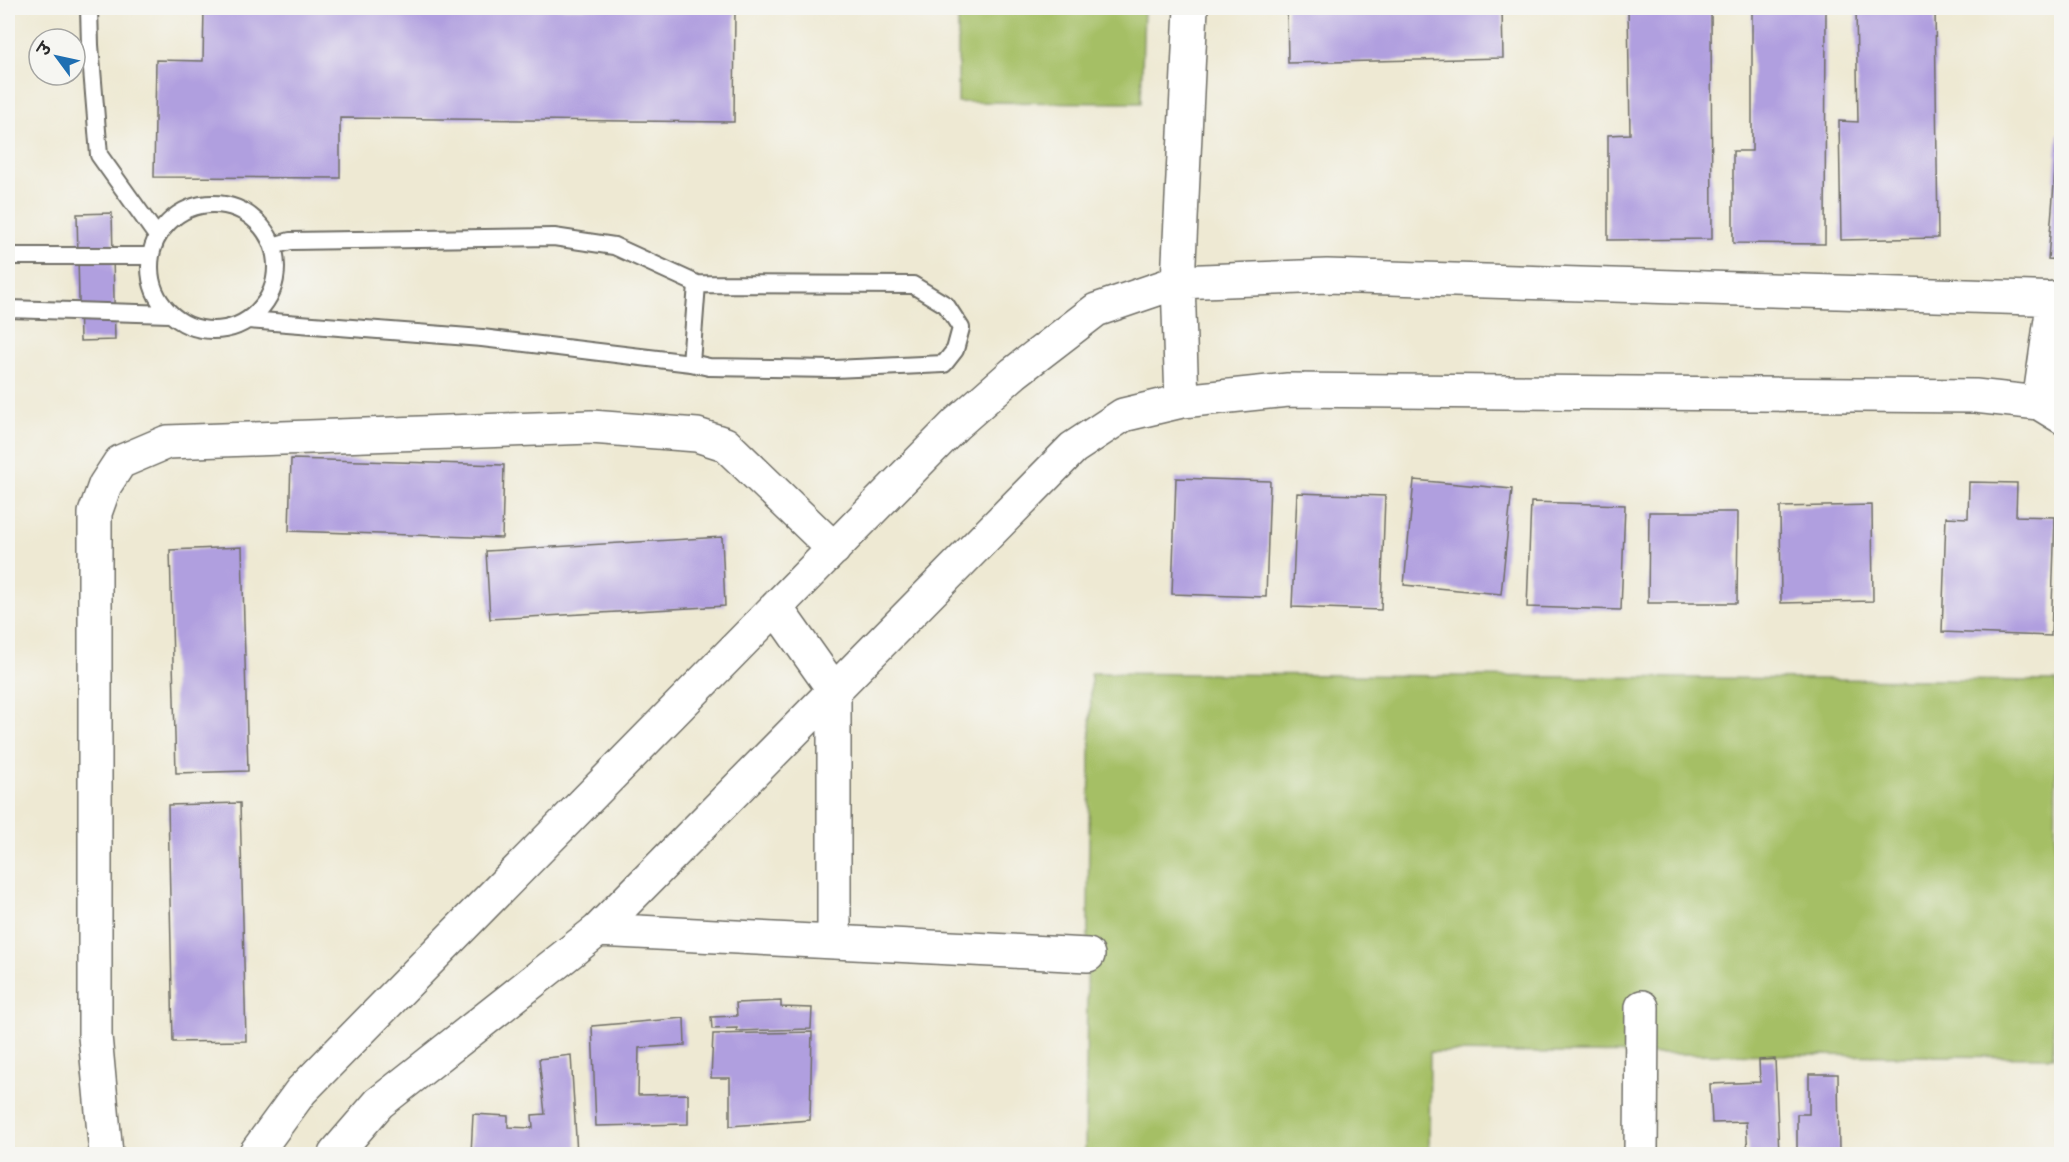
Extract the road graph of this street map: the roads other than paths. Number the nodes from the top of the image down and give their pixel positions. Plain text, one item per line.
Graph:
1 (89, 8) edge
2 (1191, 8) edge
3 (157, 236) junction
4 (273, 246) junction
5 (8, 256) edge
6 (150, 256) junction
7 (1178, 282) junction
8 (697, 284) junction
9 (2058, 299) edge
10 (8, 309) edge
11 (170, 314) junction
12 (248, 320) junction
13 (691, 363) junction
14 (1182, 401) junction
15 (2050, 410) edge
16 (834, 549) junction
17 (776, 608) junction
18 (834, 690) junction
19 (598, 930) junction
20 (834, 942) junction
21 (1088, 955) dead end
22 (1642, 1007) dead end
23 (106, 1155) edge
24 (255, 1155) edge
25 (335, 1155) edge
26 (1641, 1155) edge

1 - 3 lane
2 - 7 street
3 - 4 lane
3 - 6 lane
4 - 8 lane
4 - 12 lane
5 - 6 lane
6 - 11 lane
7 - 9 street
7 - 14 street
7 - 16 street
8 - 13 lane
8 - 13 lane
9 - 15 street
10 - 11 lane
11 - 12 lane
12 - 13 lane
14 - 15 street
14 - 18 street
16 - 17 street
16 - 23 street
17 - 18 street
17 - 24 street
18 - 19 street
18 - 20 street
19 - 20 street
19 - 25 street
20 - 21 street
22 - 26 street

